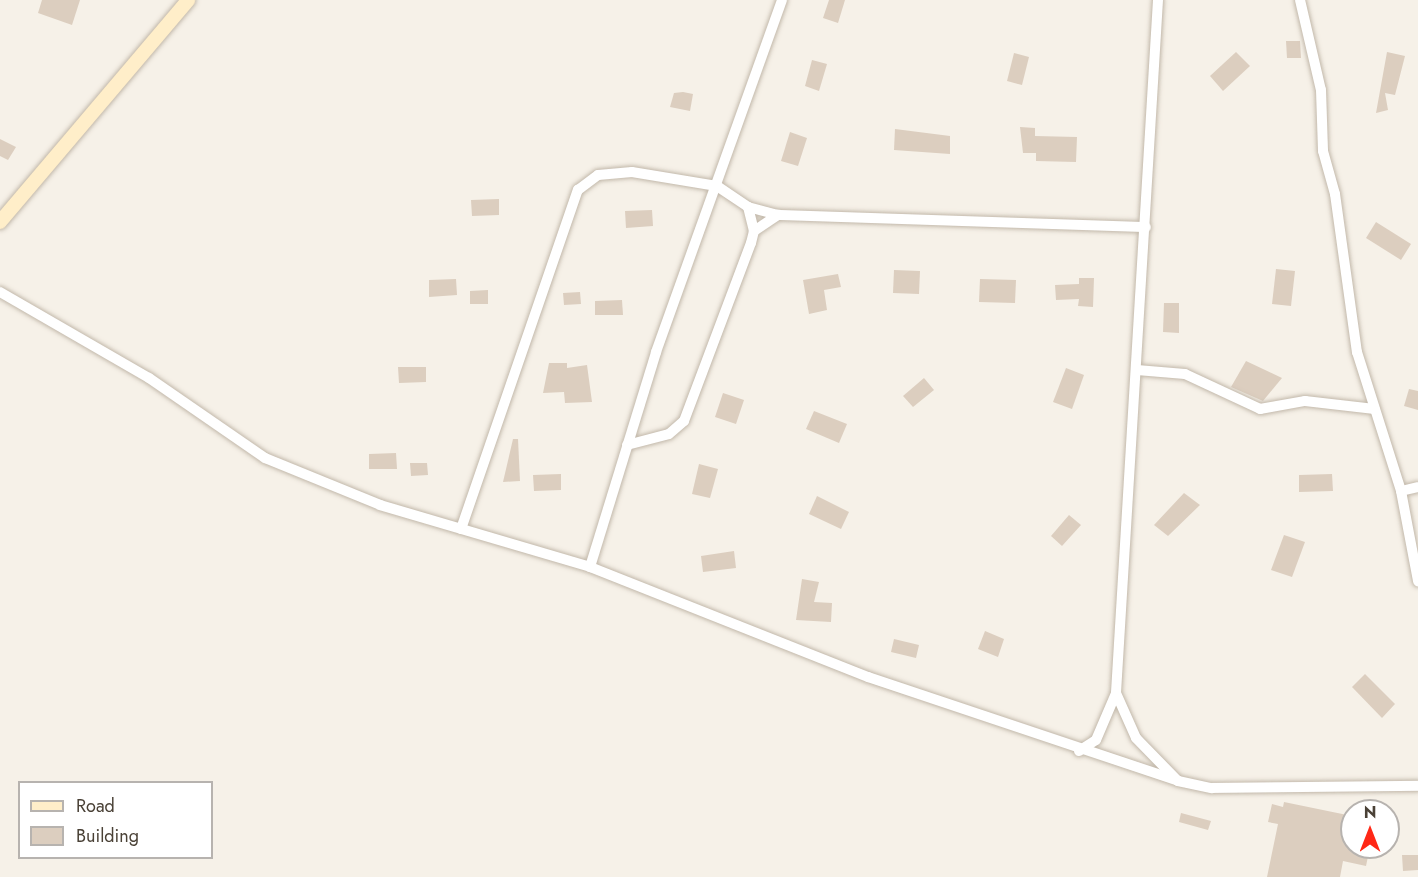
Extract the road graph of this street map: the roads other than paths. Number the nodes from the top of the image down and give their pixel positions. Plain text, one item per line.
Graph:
1 (188, 0) edge
2 (782, 0) edge
3 (1158, 0) edge
4 (1300, 0) edge
5 (717, 186) junction
6 (748, 207) junction
7 (778, 215) junction
8 (0, 222) edge
9 (1146, 227) junction
10 (754, 231) junction
11 (0, 291) edge
12 (1137, 370) junction
13 (1375, 409) junction
14 (627, 445) junction
15 (1418, 487) edge
16 (1401, 491) junction
17 (461, 530) junction
18 (590, 567) junction
19 (1418, 581) edge
20 (1116, 693) junction
21 (1079, 751) junction
22 (1178, 781) junction
23 (1418, 786) edge

1 - 8 street
2 - 5 street
3 - 9 street
4 - 13 street
5 - 6 street
5 - 14 street
5 - 17 street
6 - 7 street
6 - 10 street
7 - 9 street
7 - 10 street
9 - 12 street
10 - 14 street
11 - 17 street
12 - 13 street
12 - 20 street
13 - 16 street
14 - 18 street
15 - 16 street
16 - 19 street
17 - 18 street
18 - 21 street
20 - 21 street
20 - 22 street
21 - 22 street
22 - 23 street

